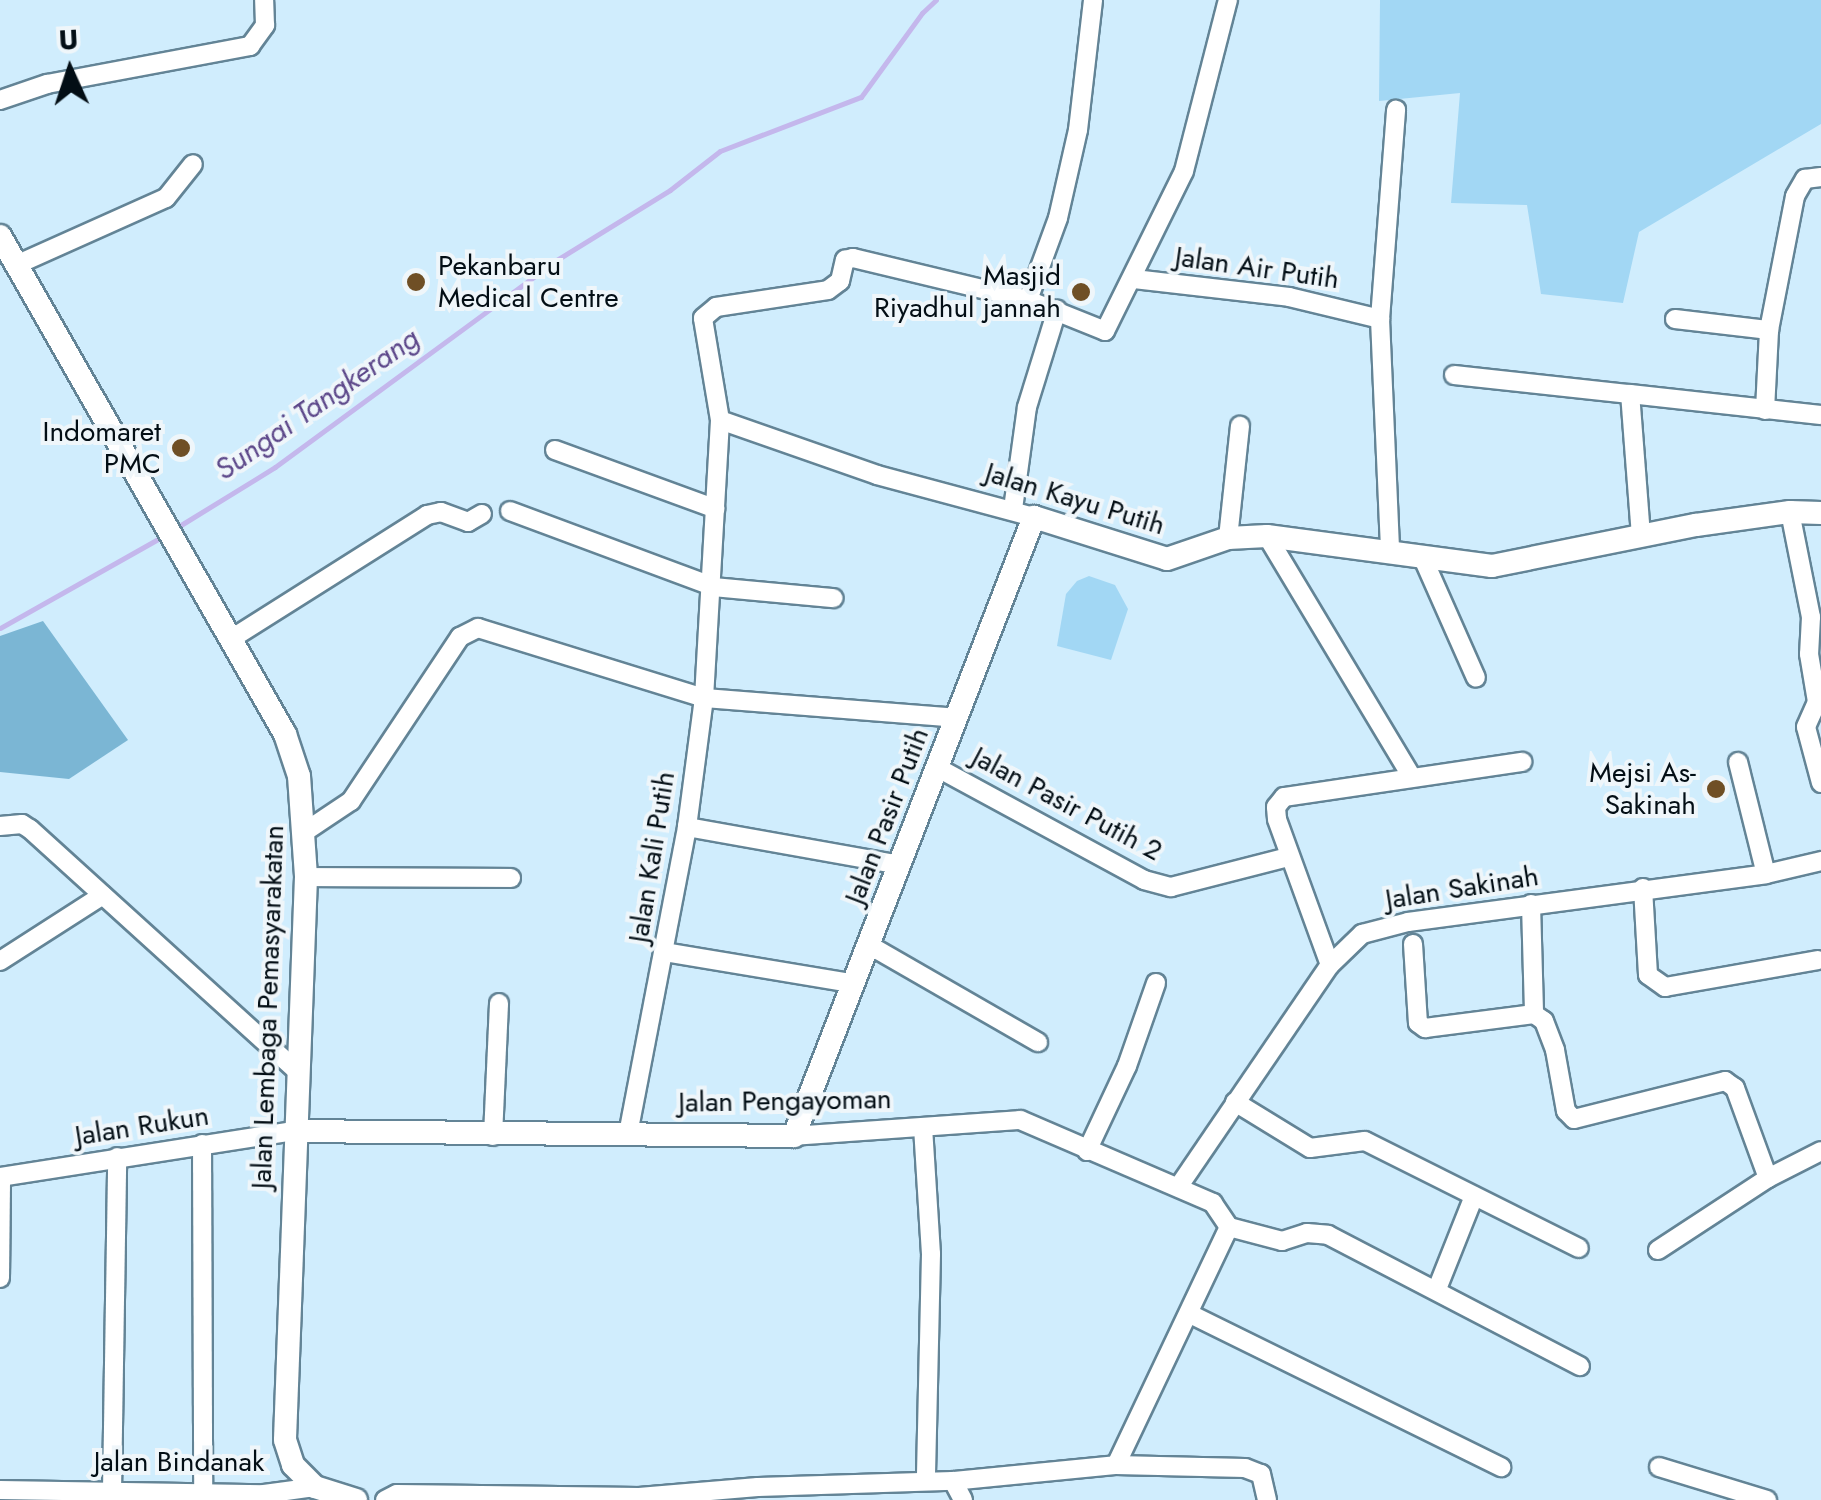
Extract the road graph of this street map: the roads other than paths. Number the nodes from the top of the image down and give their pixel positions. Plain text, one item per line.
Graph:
1 (264, 0) edge
2 (1094, 0) edge
3 (1228, 0) edge
4 (0, 100) edge
5 (1396, 110) dead end
6 (193, 164) dead end
7 (1821, 177) edge
8 (6, 252) edge
9 (1134, 279) junction
10 (1028, 300) junction
11 (1057, 310) junction
12 (1380, 319) junction
13 (1675, 319) dead end
14 (1769, 330) junction
15 (1454, 376) dead end
16 (1630, 394) junction
17 (1765, 410) junction
18 (1821, 415) edge
19 (720, 420) junction
20 (1240, 426) dead end
21 (555, 450) dead end
22 (716, 508) junction
23 (510, 512) dead end
24 (1790, 512) junction
25 (1023, 513) junction
26 (1821, 513) edge
27 (482, 514) dead end
28 (1268, 536) junction
29 (1641, 536) junction
30 (1228, 538) junction
31 (1390, 550) junction
32 (1422, 556) junction
33 (714, 587) junction
34 (834, 598) dead end
35 (231, 640) junction
36 (1476, 678) dead end
37 (704, 698) junction
38 (956, 718) junction
39 (1522, 762) dead end
40 (1738, 762) dead end
41 (938, 768) junction
42 (1412, 777) junction
43 (1821, 783) edge
44 (0, 826) edge
45 (687, 827) junction
46 (306, 831) junction
47 (1288, 857) junction
48 (1821, 861) edge
49 (901, 866) junction
50 (1766, 874) junction
51 (306, 877) junction
52 (511, 878) dead end
53 (1644, 888) junction
54 (103, 895) junction
55 (1531, 904) junction
56 (1412, 944) dead end
57 (869, 945) junction
58 (665, 952) junction
59 (1818, 960) dead end
60 (0, 962) edge
61 (1330, 965) junction
62 (851, 983) junction
63 (1156, 983) dead end
64 (500, 1003) dead end
65 (1534, 1014) junction
66 (1038, 1042) dead end
67 (296, 1070) junction
68 (1235, 1102) junction
69 (923, 1127) junction
70 (294, 1131) junction
71 (628, 1134) junction
72 (492, 1136) junction
73 (794, 1136) junction
74 (202, 1144) junction
75 (1088, 1150) junction
76 (1821, 1150) edge
77 (117, 1157) junction
78 (1, 1177) edge
79 (1768, 1178) junction
80 (1179, 1186) junction
81 (1474, 1196) junction
82 (1229, 1227) junction
83 (1580, 1248) dead end
84 (1658, 1250) dead end
85 (0, 1278) edge
86 (1437, 1289) junction
87 (1190, 1314) junction
88 (1580, 1366) dead end
89 (1116, 1464) junction
90 (1501, 1467) dead end
91 (1658, 1467) dead end
92 (926, 1481) junction
93 (953, 1481) junction
94 (315, 1487) junction
95 (0, 1490) edge
96 (204, 1493) junction
97 (106, 1494) edge
98 (758, 1494) edge
99 (639, 1499) edge
100 (356, 1500) edge
101 (385, 1500) edge
102 (963, 1500) edge
103 (1268, 1500) edge
104 (1767, 1500) edge

1 - 4 street
2 - 10 street
3 - 9 street
5 - 12 street
6 - 8 street
7 - 14 street
8 - 35 street, Jalan Lembaga Pemasyarakatan
9 - 11 street
9 - 12 street, Jalan Air Putih
10 - 11 street
10 - 19 street
11 - 25 street
12 - 31 street
13 - 14 street
14 - 17 street
15 - 16 street
16 - 17 street
16 - 29 street
17 - 18 street
19 - 22 street
19 - 25 street, Jalan Kayu Putih
20 - 30 street
21 - 22 street
22 - 33 street
23 - 33 street
24 - 26 street, Jalan Kayu Putih
24 - 29 street, Jalan Kayu Putih
24 - 43 street
25 - 30 street, Jalan Kayu Putih
25 - 38 street, Jalan Pasir Putih
27 - 35 street
28 - 30 street, Jalan Kayu Putih
28 - 31 street, Jalan Kayu Putih
28 - 42 street
29 - 32 street, Jalan Kayu Putih
31 - 32 street, Jalan Kayu Putih
32 - 36 street
33 - 34 street
33 - 37 street, Jalan Kali Putih
35 - 46 street, Jalan Lembaga Pemasyarakatan
37 - 38 street
37 - 45 street, Jalan Kali Putih
37 - 46 street
38 - 41 street, Jalan Pasir Putih
39 - 42 street
40 - 50 street
41 - 47 street, Jalan Pasir Putih 2
41 - 49 street, Jalan Pasir Putih
42 - 47 street
44 - 54 street
45 - 49 street
45 - 58 street, Jalan Kali Putih
46 - 51 street, Jalan Lembaga Pemasyarakatan
47 - 61 street
48 - 50 street, Jalan Sakinah
49 - 57 street, Jalan Pasir Putih
50 - 53 street, Jalan Sakinah
51 - 52 street
51 - 67 street, Jalan Lembaga Pemasyarakatan
53 - 55 street, Jalan Sakinah
53 - 59 street
54 - 60 street
54 - 67 street
55 - 61 street, Jalan Sakinah
55 - 65 street
56 - 65 street
57 - 62 street, Jalan Pasir Putih
57 - 66 street
58 - 62 street
58 - 71 street, Jalan Kali Putih
61 - 68 street, Jalan Sakinah
62 - 73 street, Jalan Pasir Putih
63 - 75 street
64 - 72 street
65 - 79 street
67 - 70 street, Jalan Lembaga Pemasyarakatan
68 - 80 street, Jalan Sakinah
68 - 81 street
69 - 73 street, Jalan Pengayoman
69 - 75 street
69 - 92 street, Jalan Pengayoman
70 - 72 street, Jalan Pengayoman
70 - 74 street, Jalan Rukun
70 - 94 street, Jalan Lembaga Pemasyarakatan
71 - 72 street, Jalan Pengayoman
71 - 73 street, Jalan Pengayoman
74 - 77 street, Jalan Rukun
74 - 96 street
75 - 80 street
76 - 79 street
77 - 78 street, Jalan Rukun
77 - 97 street
78 - 85 street
79 - 84 street
80 - 82 street
81 - 83 street
81 - 86 street
82 - 86 street
82 - 87 street
86 - 88 street
87 - 89 street
87 - 90 street
89 - 93 street
89 - 103 street
91 - 104 street
92 - 93 street
92 - 98 street
93 - 102 street
94 - 96 street, Jalan Bindanak
94 - 100 street, Jalan Bindanak
95 - 97 street, Jalan Bindanak
96 - 97 street, Jalan Bindanak
98 - 99 street
99 - 101 street

